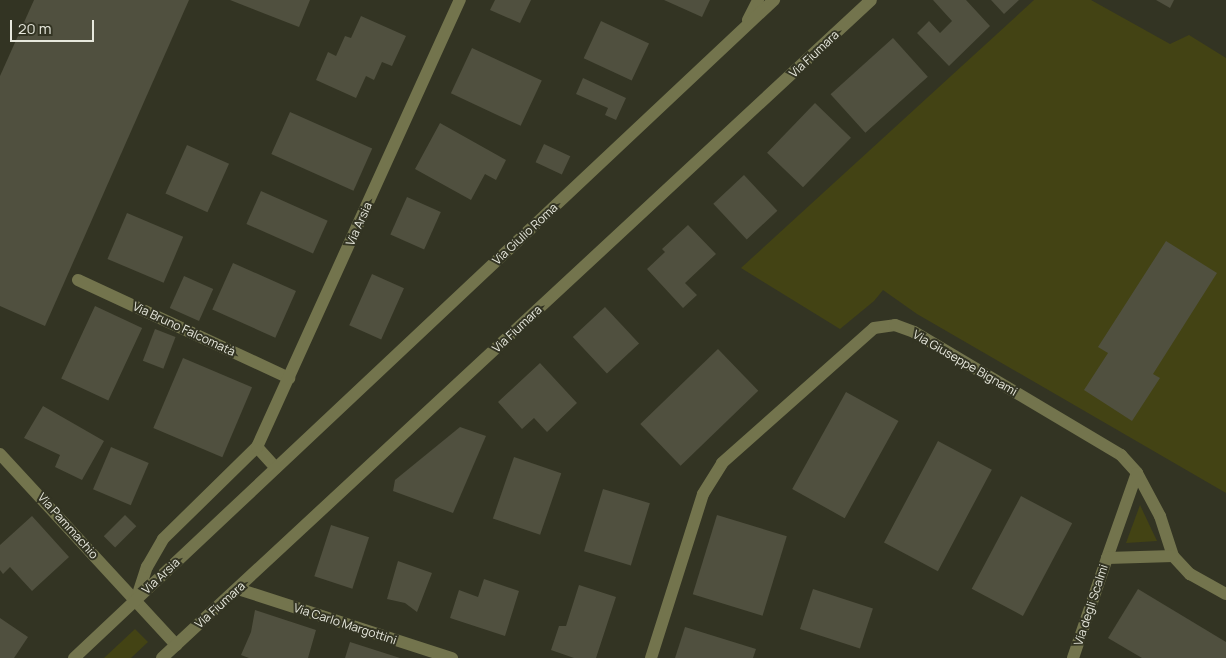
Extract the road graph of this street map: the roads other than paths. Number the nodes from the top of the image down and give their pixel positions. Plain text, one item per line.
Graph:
1 (460, 0) edge
2 (758, 0) edge
3 (774, 0) edge
4 (872, 0) edge
5 (746, 27) junction
6 (78, 280) dead end
7 (289, 378) junction
8 (257, 447) junction
9 (0, 454) edge
10 (276, 468) junction
11 (1136, 473) junction
12 (1173, 556) junction
13 (1107, 558) junction
14 (238, 589) junction
15 (1226, 594) edge
16 (136, 600) junction
17 (176, 645) junction
18 (74, 658) edge
19 (162, 658) edge
20 (452, 658) edge
21 (651, 658) edge
22 (1073, 658) edge

1 - 7 street, Via Arsia
2 - 5 street
3 - 5 street, Via Giulio Roma
4 - 14 street, Via Fiumara
5 - 10 street, Via Giulio Roma
6 - 7 street, Via Bruno Falcomatà
7 - 8 street, Via Arsia
8 - 10 street
8 - 16 street, Via Arsia
9 - 16 street, Via Pammachio
10 - 16 street, Via Arsia
11 - 12 street, Via Giuseppe Bignami
11 - 13 street
11 - 21 street, Via Giuseppe Bignami
12 - 13 street, Via degli Scalmi
12 - 15 street, Via Giuseppe Bignami
13 - 22 street, Via degli Scalmi
14 - 17 street, Via Fiumara
14 - 20 street, Via Carlo Margottini
16 - 17 street, Via Pammachio
16 - 18 street, Via Arsia
17 - 19 street, Via Fiumara

